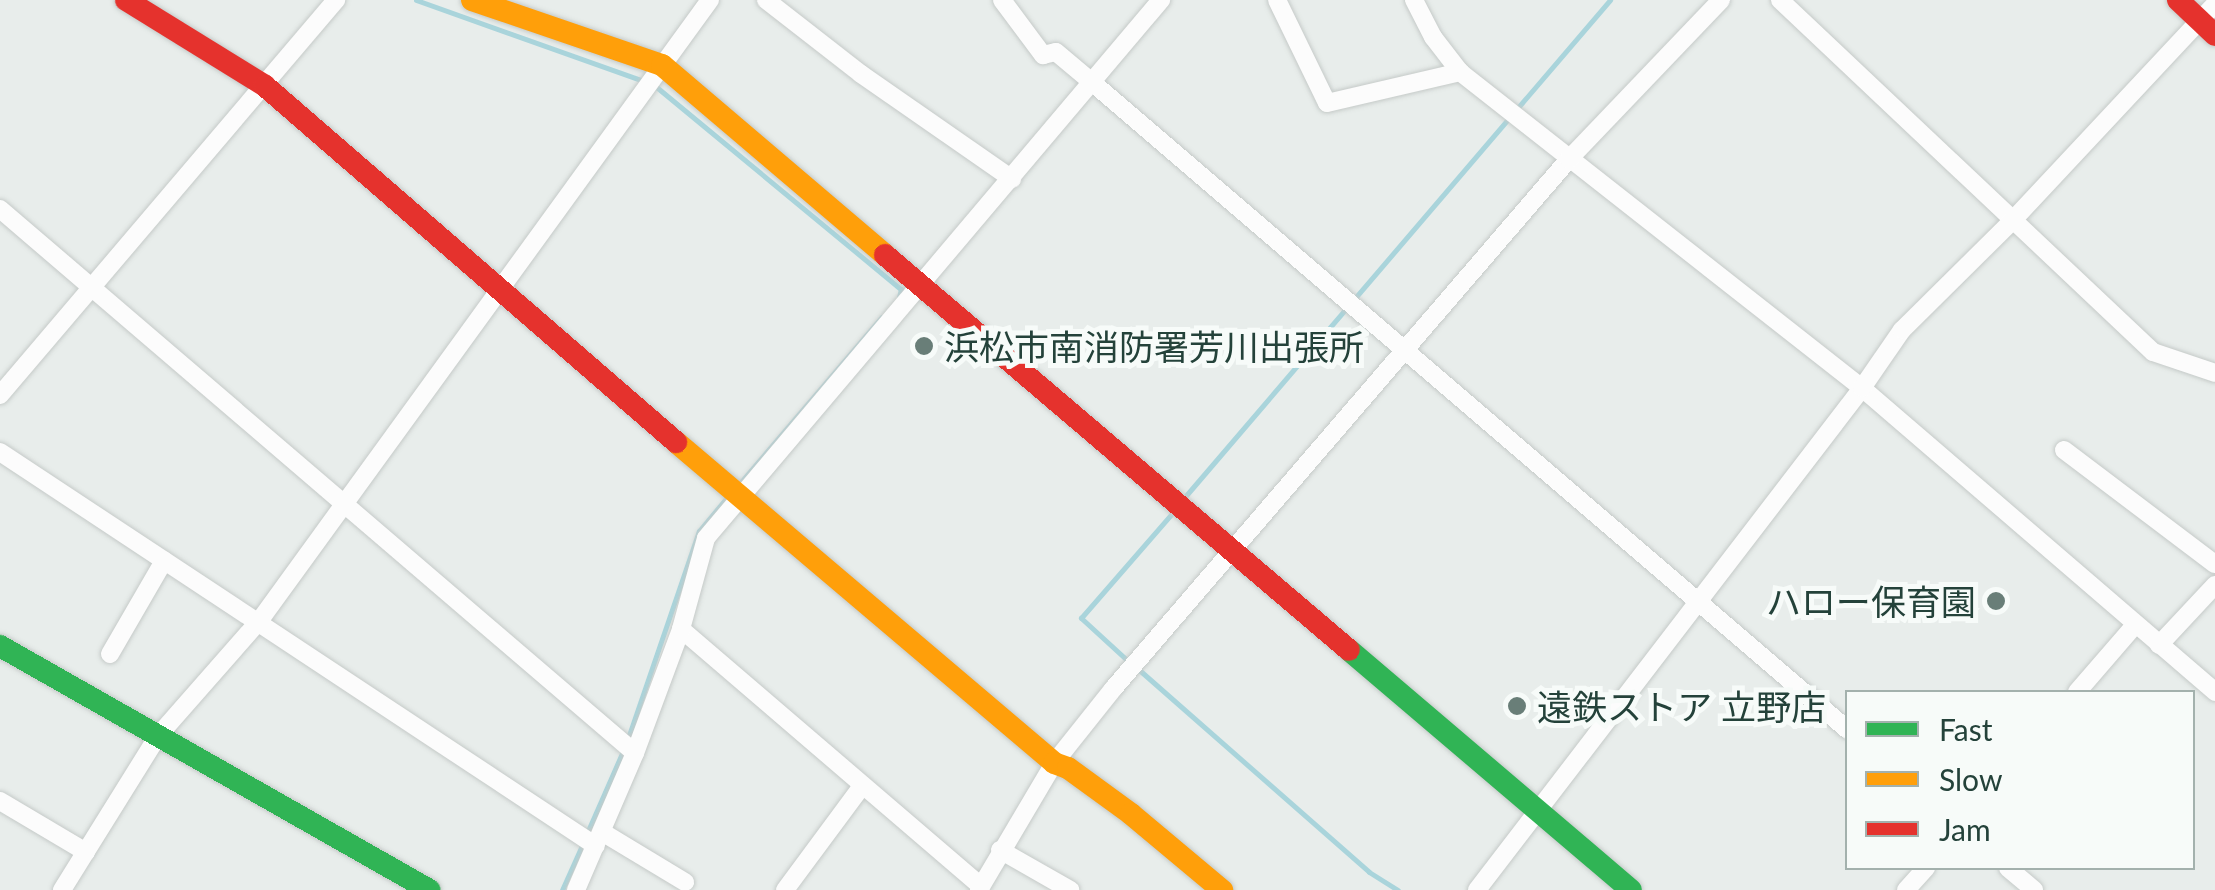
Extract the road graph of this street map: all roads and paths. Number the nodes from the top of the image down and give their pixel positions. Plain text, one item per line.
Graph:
1 (126, 0) edge
2 (336, 0) edge
3 (472, 0) edge
4 (710, 0) edge
5 (766, 0) edge
6 (1002, 0) edge
7 (1162, 0) edge
8 (1277, 0) edge
9 (1414, 0) edge
10 (1721, 0) edge
11 (1780, 0) edge
12 (2178, 0) edge
13 (2210, 20) edge
14 (662, 65) junction
15 (1460, 72) junction
16 (1093, 83) junction
17 (265, 86) junction
18 (1570, 158) junction
19 (1012, 179) junction
20 (0, 209) edge
21 (2013, 220) junction
22 (921, 286) junction
23 (92, 289) junction
24 (498, 291) junction
25 (1402, 350) junction
26 (2215, 374) edge
27 (1862, 388) junction
28 (0, 395) edge
29 (2064, 450) dead end
30 (0, 452) edge
31 (736, 493) junction
32 (342, 505) junction
33 (1232, 551) junction
34 (164, 560) junction
35 (2215, 564) edge
36 (2215, 585) edge
37 (1698, 602) junction
38 (260, 620) junction
39 (2135, 624) junction
40 (681, 629) junction
41 (2159, 645) junction
42 (0, 646) edge
43 (110, 654) dead end
44 (2213, 687) edge
45 (2079, 690) edge
46 (1845, 727) edge
47 (158, 736) junction
48 (635, 754) junction
49 (1054, 763) junction
50 (862, 786) junction
51 (0, 801) edge
52 (1536, 811) junction
53 (599, 839) junction
54 (1000, 850) junction
55 (86, 852) junction
56 (1924, 870) edge
57 (2010, 870) edge
58 (685, 882) dead end
59 (980, 888) edge
60 (62, 890) edge
61 (429, 890) edge
62 (576, 890) edge
63 (785, 890) edge
64 (1070, 890) edge
65 (1222, 890) edge
66 (1477, 890) edge
67 (1631, 890) edge
68 (1906, 890) edge
69 (2034, 890) edge

1 - 17 street
2 - 17 street
3 - 14 street
4 - 14 street
5 - 19 street
6 - 16 street
7 - 16 street
8 - 15 street
9 - 15 street
10 - 18 street
11 - 21 street
12 - 13 street
13 - 21 street
14 - 22 street
14 - 24 street
15 - 18 street
16 - 19 street
16 - 25 street
17 - 23 street
17 - 24 street
18 - 25 street
18 - 27 street
19 - 22 street
20 - 23 street
21 - 26 street
21 - 27 street
22 - 31 street
22 - 33 street
23 - 28 street
23 - 32 street
24 - 31 street
24 - 32 street
25 - 33 street
25 - 37 street
27 - 37 street
27 - 39 street
29 - 35 street
30 - 34 street
31 - 40 street
31 - 49 street
32 - 38 street
32 - 48 street
33 - 49 street
33 - 52 street
34 - 38 street
34 - 43 street
36 - 41 street
37 - 46 street
37 - 52 street
38 - 47 street
38 - 53 street
39 - 41 street
39 - 45 street
40 - 48 street
40 - 50 street
41 - 44 street
42 - 47 street
47 - 55 street
47 - 61 street
48 - 53 street
49 - 54 street
49 - 65 street
50 - 59 street
50 - 63 street
51 - 55 street
52 - 66 street
52 - 67 street
53 - 58 street
53 - 62 street
54 - 59 street
54 - 64 street
55 - 60 street
56 - 68 street
57 - 69 street

